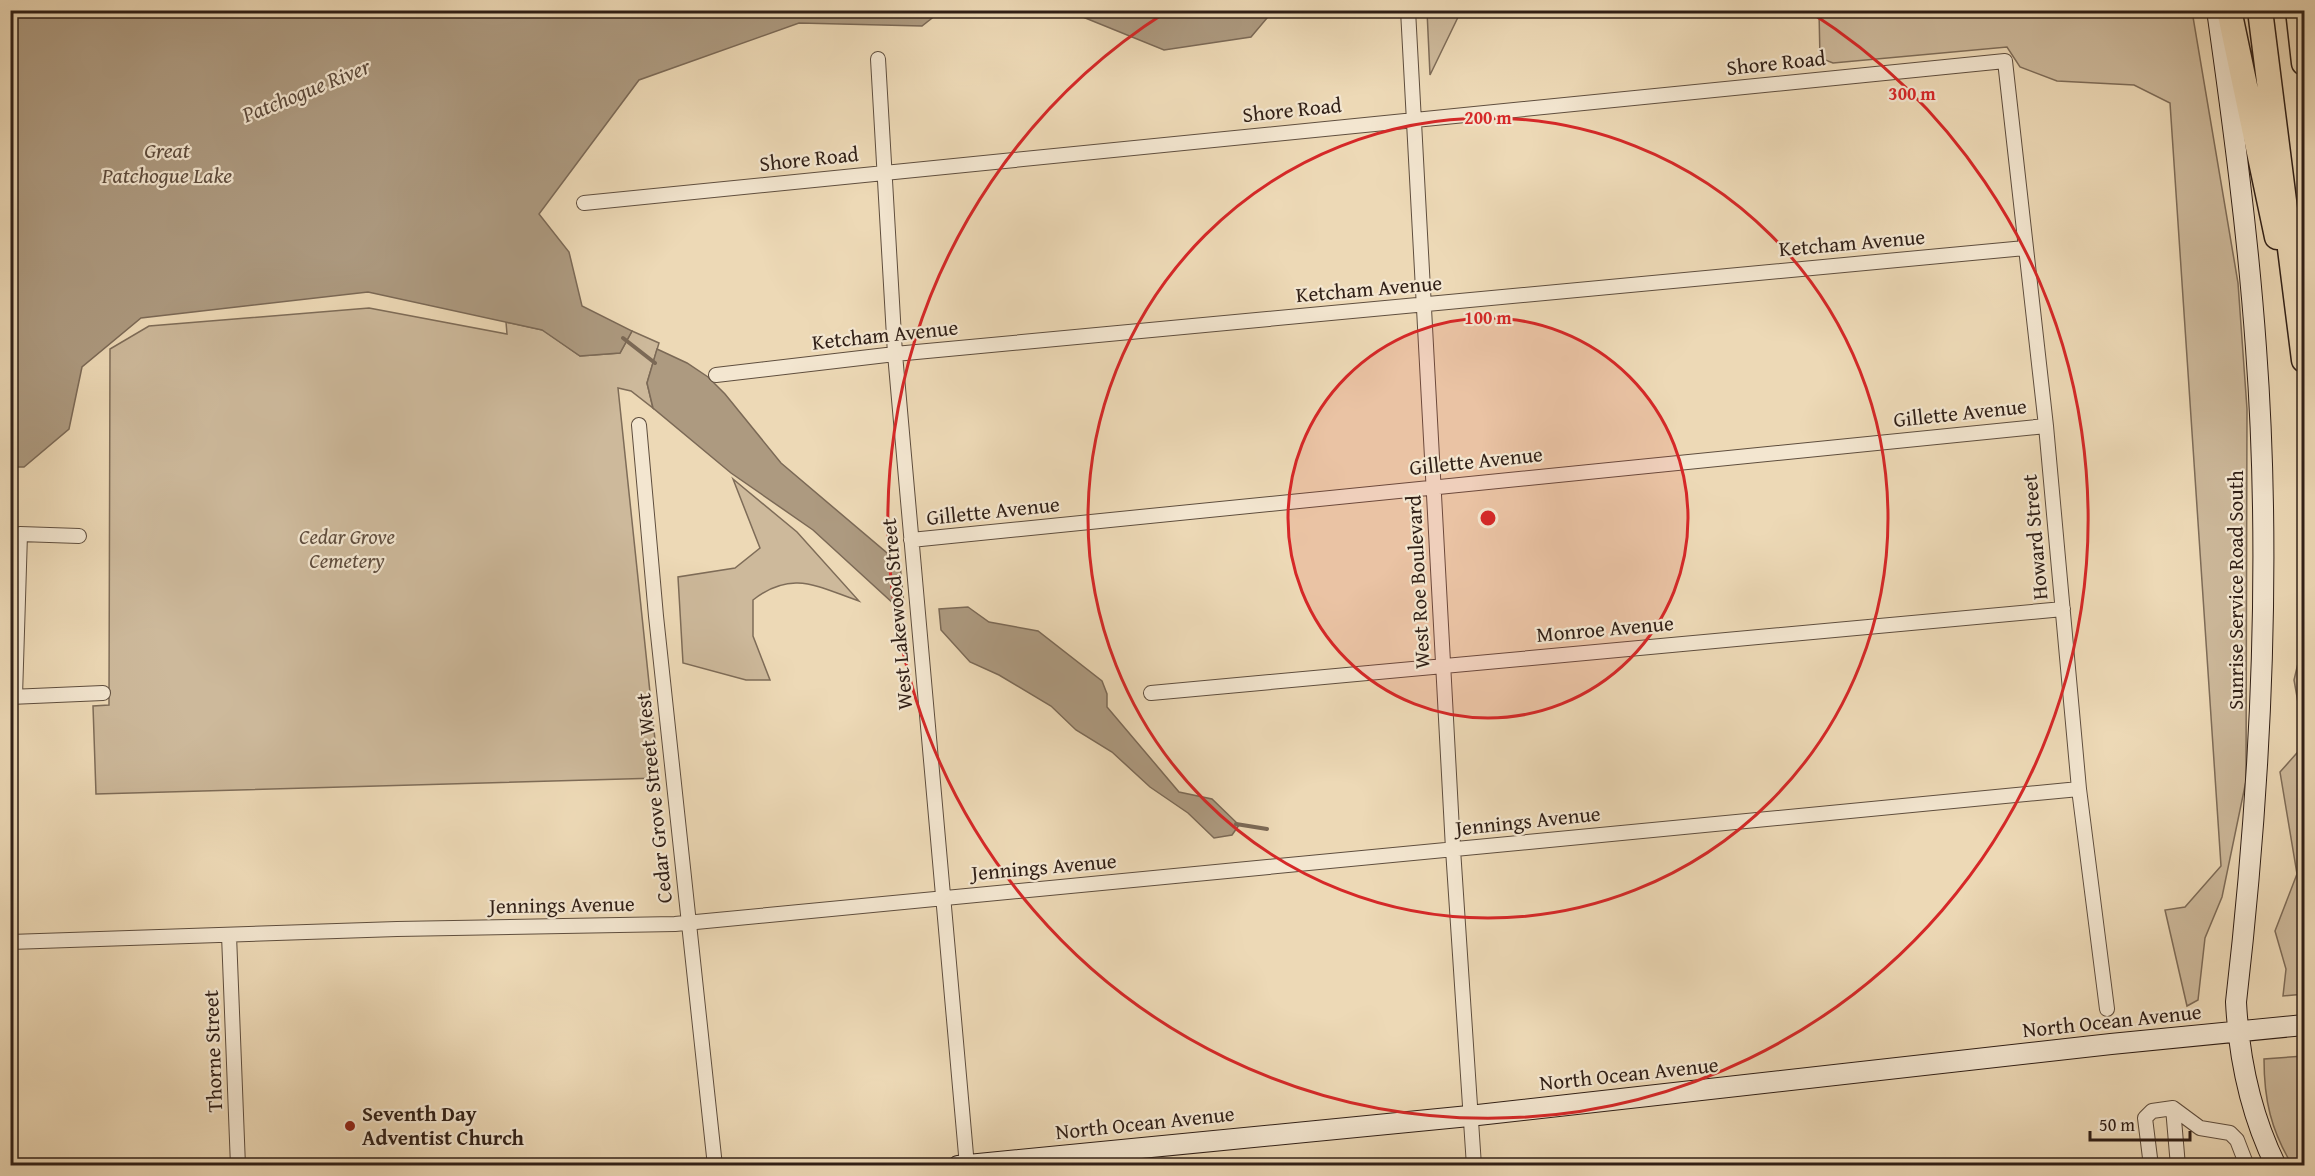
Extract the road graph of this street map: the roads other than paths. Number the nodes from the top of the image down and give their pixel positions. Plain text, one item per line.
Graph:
1 (1408, 10) edge
2 (2217, 10) edge
3 (2229, 10) edge
4 (2260, 10) edge
5 (2298, 10) edge
6 (878, 59) dead end
7 (2005, 61) joint
8 (2304, 63) edge
9 (1413, 119) junction
10 (885, 172) junction
11 (584, 203) dead end
12 (2025, 248) junction
13 (1423, 305) junction
14 (2301, 334) junction
15 (895, 354) junction
16 (2304, 360) edge
17 (716, 375) dead end
18 (639, 425) dead end
19 (2046, 426) junction
20 (1434, 486) junction
21 (79, 536) dead end
22 (911, 540) junction
23 (2063, 609) junction
24 (1443, 665) junction
25 (103, 693) dead end
26 (1151, 693) dead end
27 (13, 697) edge
28 (2079, 789) junction
29 (1453, 849) junction
30 (943, 897) junction
31 (689, 922) junction
32 (229, 935) junction
33 (10, 942) edge
34 (2107, 1009) dead end
35 (2304, 1025) edge
36 (2237, 1031) junction
37 (2173, 1108) junction
38 (1469, 1116) junction
39 (963, 1165) edge
40 (238, 1166) edge
41 (715, 1166) edge
42 (1474, 1166) edge
43 (2151, 1166) edge
44 (2178, 1166) edge
45 (2247, 1166) edge
46 (2276, 1166) edge

1 - 9 street, West Roe Boulevard
2 - 36 street, Sunrise Service Road South
3 - 14 highway
4 - 14 highway
5 - 8 highway
6 - 10 street, West Lakewood Street
7 - 9 street, Shore Road
7 - 12 street, Howard Street
9 - 10 street, Shore Road
9 - 13 street, West Roe Boulevard
10 - 11 street, Shore Road
10 - 15 street, West Lakewood Street
12 - 13 street, Ketcham Avenue
12 - 19 street, Howard Street
13 - 15 street, Ketcham Avenue
13 - 20 street, West Roe Boulevard
14 - 16 highway
15 - 17 street, Ketcham Avenue
15 - 22 street, West Lakewood Street
18 - 31 street, Cedar Grove Street West
19 - 20 street, Gillette Avenue
19 - 23 street, Howard Street
20 - 22 street, Gillette Avenue
20 - 24 street, West Roe Boulevard
21 - 27 street
22 - 30 street, West Lakewood Street
23 - 24 street, Monroe Avenue
23 - 28 street, Howard Street
24 - 26 street, Monroe Avenue
24 - 29 street, West Roe Boulevard
25 - 27 street
28 - 29 street, Jennings Avenue
28 - 34 street, Howard Street
29 - 30 street, Jennings Avenue
29 - 38 street, West Roe Boulevard
30 - 31 street, Jennings Avenue
30 - 39 street, West Lakewood Street
31 - 32 street, Jennings Avenue
31 - 41 street, Cedar Grove Street West
32 - 33 street, Jennings Avenue
32 - 40 street, Thorne Street
35 - 36 street, North Ocean Avenue
36 - 38 street, North Ocean Avenue
36 - 46 street, Sunrise Service Road South
37 - 43 street
37 - 44 street
37 - 45 street
38 - 39 street, North Ocean Avenue
38 - 42 street, West Roe Boulevard

